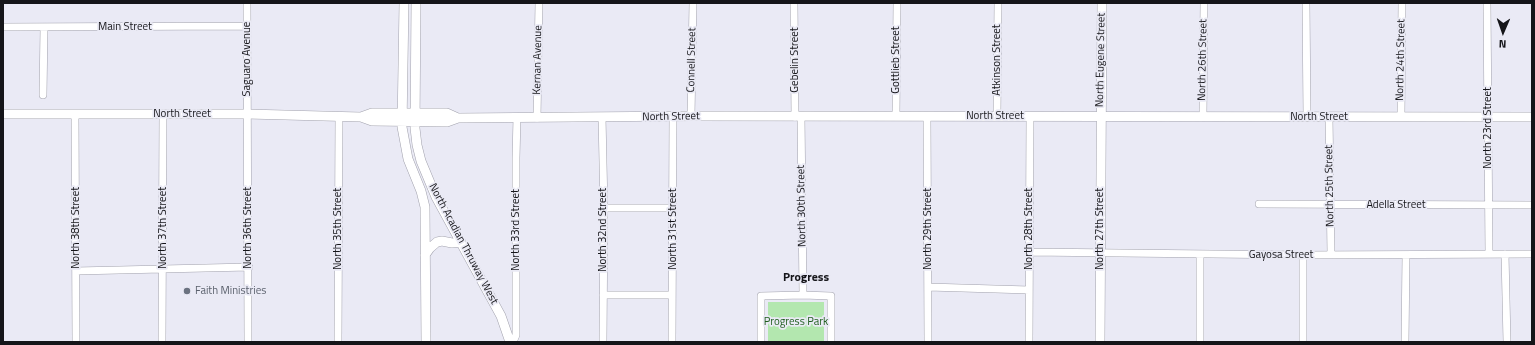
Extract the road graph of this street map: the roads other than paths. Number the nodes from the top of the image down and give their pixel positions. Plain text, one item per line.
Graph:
1 (247, 3) edge
2 (404, 3) edge
3 (416, 3) edge
4 (539, 3) edge
5 (693, 3) edge
6 (794, 3) edge
7 (897, 3) edge
8 (998, 3) edge
9 (1102, 3) edge
10 (1204, 3) edge
11 (1306, 3) edge
12 (1402, 3) edge
13 (1487, 3) edge
14 (246, 26) junction
15 (3, 27) edge
16 (44, 28) junction
17 (43, 95) dead end
18 (3, 114) edge
19 (75, 114) junction
20 (163, 114) junction
21 (247, 114) junction
22 (339, 116) junction
23 (673, 116) junction
24 (691, 116) junction
25 (798, 116) junction
26 (896, 116) junction
27 (997, 116) junction
28 (1030, 116) junction
29 (1101, 116) junction
30 (1203, 116) junction
31 (1307, 116) junction
32 (1401, 116) junction
33 (402, 117) junction
34 (602, 117) junction
35 (928, 117) junction
36 (1329, 117) junction
37 (1488, 117) junction
38 (1532, 117) edge
39 (415, 118) junction
40 (458, 118) junction
41 (517, 118) junction
42 (537, 118) junction
43 (435, 122) junction
44 (417, 145) junction
45 (1259, 204) dead end
46 (1331, 204) junction
47 (1489, 205) junction
48 (1532, 205) edge
49 (604, 208) junction
50 (673, 208) junction
51 (461, 242) junction
52 (1029, 252) junction
53 (1100, 254) junction
54 (1200, 254) junction
55 (1331, 254) junction
56 (1489, 254) junction
57 (1505, 254) junction
58 (1532, 254) edge
59 (425, 255) junction
60 (1303, 255) junction
61 (1406, 255) junction
62 (248, 268) junction
63 (163, 269) junction
64 (76, 271) junction
65 (928, 287) junction
66 (1029, 290) junction
67 (603, 295) junction
68 (672, 295) junction
69 (803, 295) junction
70 (76, 342) edge
71 (162, 342) edge
72 (248, 342) edge
73 (338, 342) edge
74 (426, 342) edge
75 (510, 342) edge
76 (513, 342) edge
77 (603, 342) edge
78 (672, 342) edge
79 (761, 342) edge
80 (831, 342) edge
81 (928, 342) edge
82 (1029, 342) edge
83 (1100, 342) edge
84 (1200, 342) edge
85 (1303, 342) edge
86 (1405, 342) edge
87 (1507, 342) edge

1 - 14 street, Saguaro Avenue
2 - 33 street
3 - 39 street, North Acadian Thruway West
4 - 42 street, Kernan Avenue
5 - 24 street, Connell Street
6 - 25 street, Gebelin Street
7 - 26 street, Gottlieb Street
8 - 27 street, Atkinson Street
9 - 29 street, North Eugene Street
10 - 30 street, North 26th Street
11 - 31 street
12 - 32 street, North 24th Street
13 - 37 street, North 23rd Street
14 - 16 street, Main Street
14 - 21 street, Saguaro Avenue
15 - 16 street, Main Street
16 - 17 street
18 - 19 street, North Street
19 - 20 street, North Street
19 - 64 street, North 38th Street
20 - 21 street, North Street
20 - 63 street, North 37th Street
21 - 22 street, North Street
21 - 62 street, North 36th Street
22 - 33 street, North Street
22 - 73 street, North 35th Street
23 - 24 street, North Street
23 - 34 street, North Street
23 - 50 street, North 31st Street
24 - 25 street, North Street
25 - 26 street, North Street
25 - 69 street, North 30th Street
26 - 35 street, North Street
27 - 28 street, North Street
27 - 35 street, North Street
28 - 29 street, North Street
28 - 52 street, North 28th Street
29 - 30 street, North Street
29 - 53 street, North 27th Street
30 - 31 street, North Street
31 - 36 street, North Street
32 - 36 street, North Street
32 - 37 street, North Street
33 - 39 street, North Street
33 - 59 street
34 - 42 street, North Street
34 - 49 street, North 32nd Street
35 - 65 street, North 29th Street
36 - 46 street, North 25th Street
37 - 38 street, North Street
37 - 47 street, North 23rd Street
39 - 40 street, North Street
39 - 43 street, North Street
39 - 44 street, North Acadian Thruway West
40 - 41 street, North Street
40 - 43 street, North Street
41 - 42 street, North Street
41 - 76 street, North 33rd Street
43 - 44 street
44 - 51 street, North Acadian Thruway West
45 - 46 street, Adella Street
46 - 47 street, Adella Street
46 - 55 street, North 25th Street
47 - 48 street, Adella Street
47 - 56 street, North 23rd Street
49 - 50 street
49 - 67 street, North 32nd Street
50 - 68 street, North 31st Street
51 - 59 street
51 - 75 street, North Acadian Thruway West
52 - 53 street, Gayosa Street
52 - 66 street, North 28th Street
53 - 54 street, Gayosa Street
53 - 83 street, North 27th Street
54 - 60 street, Gayosa Street
54 - 84 street
55 - 60 street, Gayosa Street
55 - 61 street, Gayosa Street
56 - 57 street, Gayosa Street
56 - 61 street, Gayosa Street
57 - 58 street, Gayosa Street
57 - 87 street
59 - 74 street
60 - 85 street
61 - 86 street
62 - 63 street
62 - 72 street, North 36th Street
63 - 64 street
63 - 71 street, North 37th Street
64 - 70 street, North 38th Street
65 - 66 street
65 - 81 street, North 29th Street
66 - 82 street, North 28th Street
67 - 68 street
67 - 77 street, North 32nd Street
68 - 78 street, North 31st Street
69 - 79 street
69 - 80 street

